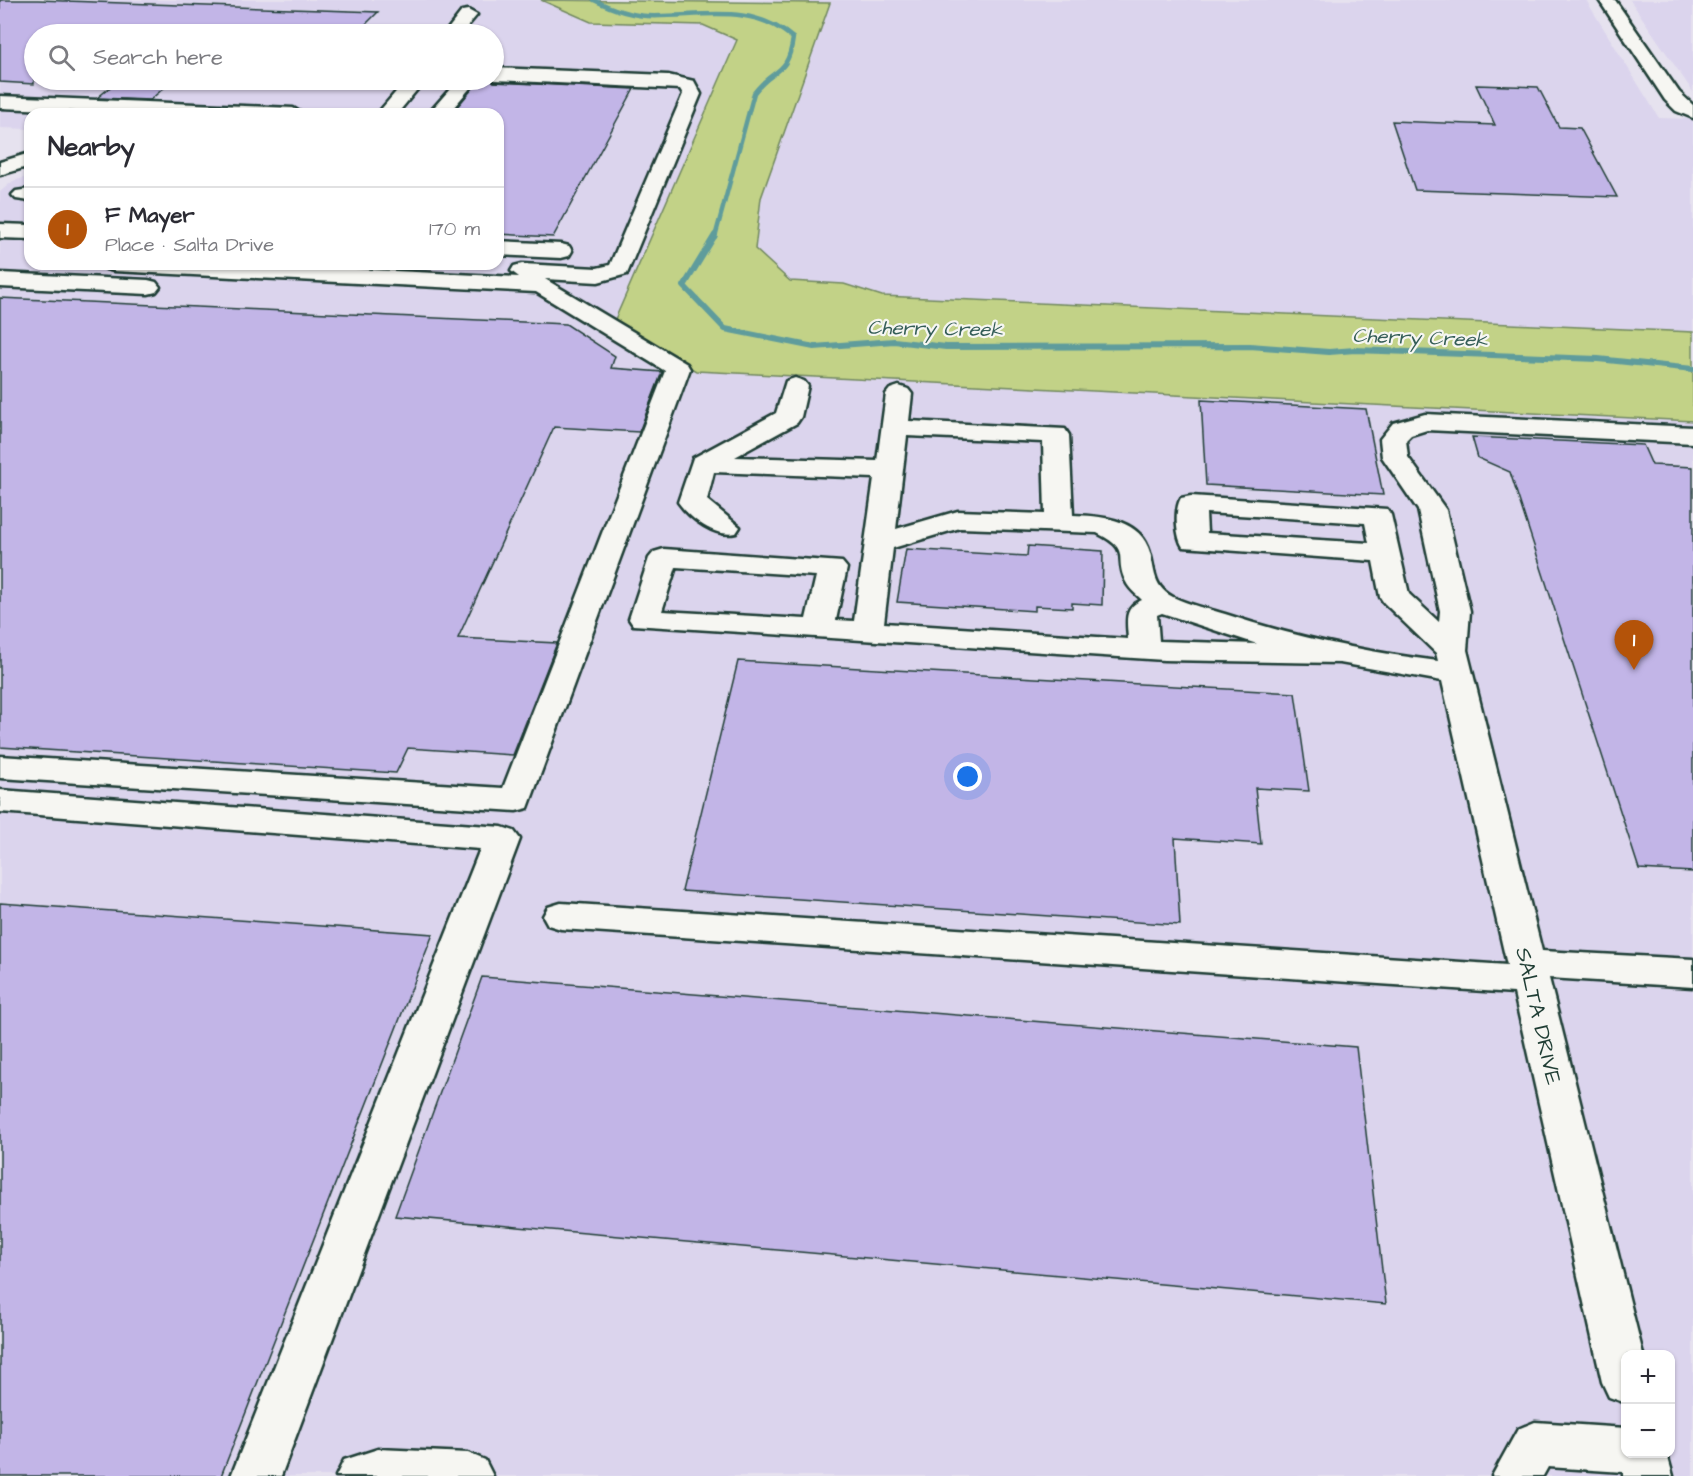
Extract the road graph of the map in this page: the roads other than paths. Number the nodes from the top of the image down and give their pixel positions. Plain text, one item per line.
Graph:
1 (1607, 0) edge
2 (468, 15) dead end
3 (460, 24) edge
4 (504, 74) edge
5 (407, 90) edge
6 (459, 90) edge
7 (0, 102) edge
8 (146, 108) edge
9 (392, 108) edge
10 (443, 108) edge
11 (1691, 111) edge
12 (24, 149) edge
13 (0, 169) edge
14 (24, 204) edge
15 (0, 213) edge
16 (0, 231) edge
17 (24, 232) edge
18 (0, 247) edge
19 (24, 248) edge
20 (504, 248) edge
21 (579, 252) dead end
22 (602, 253) dead end
23 (626, 254) junction
24 (0, 259) edge
25 (24, 260) edge
26 (236, 270) edge
27 (500, 270) edge
28 (0, 280) edge
29 (265, 292) dead end
30 (795, 386) dead end
31 (899, 394) dead end
32 (895, 428) junction
33 (1693, 435) edge
34 (703, 464) junction
35 (889, 470) junction
36 (1059, 524) junction
37 (726, 527) dead end
38 (880, 543) junction
39 (1385, 553) junction
40 (1161, 603) junction
41 (823, 608) junction
42 (868, 631) junction
43 (1144, 648) junction
44 (1341, 654) junction
45 (1453, 662) junction
46 (0, 767) edge
47 (0, 801) edge
48 (561, 916) dead end
49 (1527, 971) junction
50 (1693, 973) edge
51 (1621, 1361) edge
52 (1621, 1450) edge
53 (1644, 1458) edge
54 (256, 1476) edge
55 (361, 1476) edge
56 (468, 1476) edge
57 (1517, 1476) edge
58 (1648, 1476) edge

1 - 11 street
2 - 3 street
4 - 23 street
5 - 9 street
6 - 10 street
7 - 8 street
12 - 13 street
14 - 15 street
16 - 17 street
18 - 19 street
20 - 21 street
22 - 23 street
23 - 27 street
24 - 25 street
26 - 46 street
28 - 29 street
30 - 34 street
31 - 32 street
32 - 35 street
32 - 36 street
33 - 45 street
34 - 35 street
34 - 37 street
35 - 38 street
36 - 38 street
36 - 40 street
38 - 42 street
39 - 39 street
39 - 45 street
40 - 43 street
40 - 44 street
41 - 41 street
41 - 42 street
42 - 43 street
43 - 44 street
44 - 45 street
45 - 49 street, SALTA DRIVE
47 - 54 street
48 - 49 street
49 - 50 street
49 - 51 street, SALTA DRIVE
52 - 57 street
53 - 58 street
55 - 56 street

